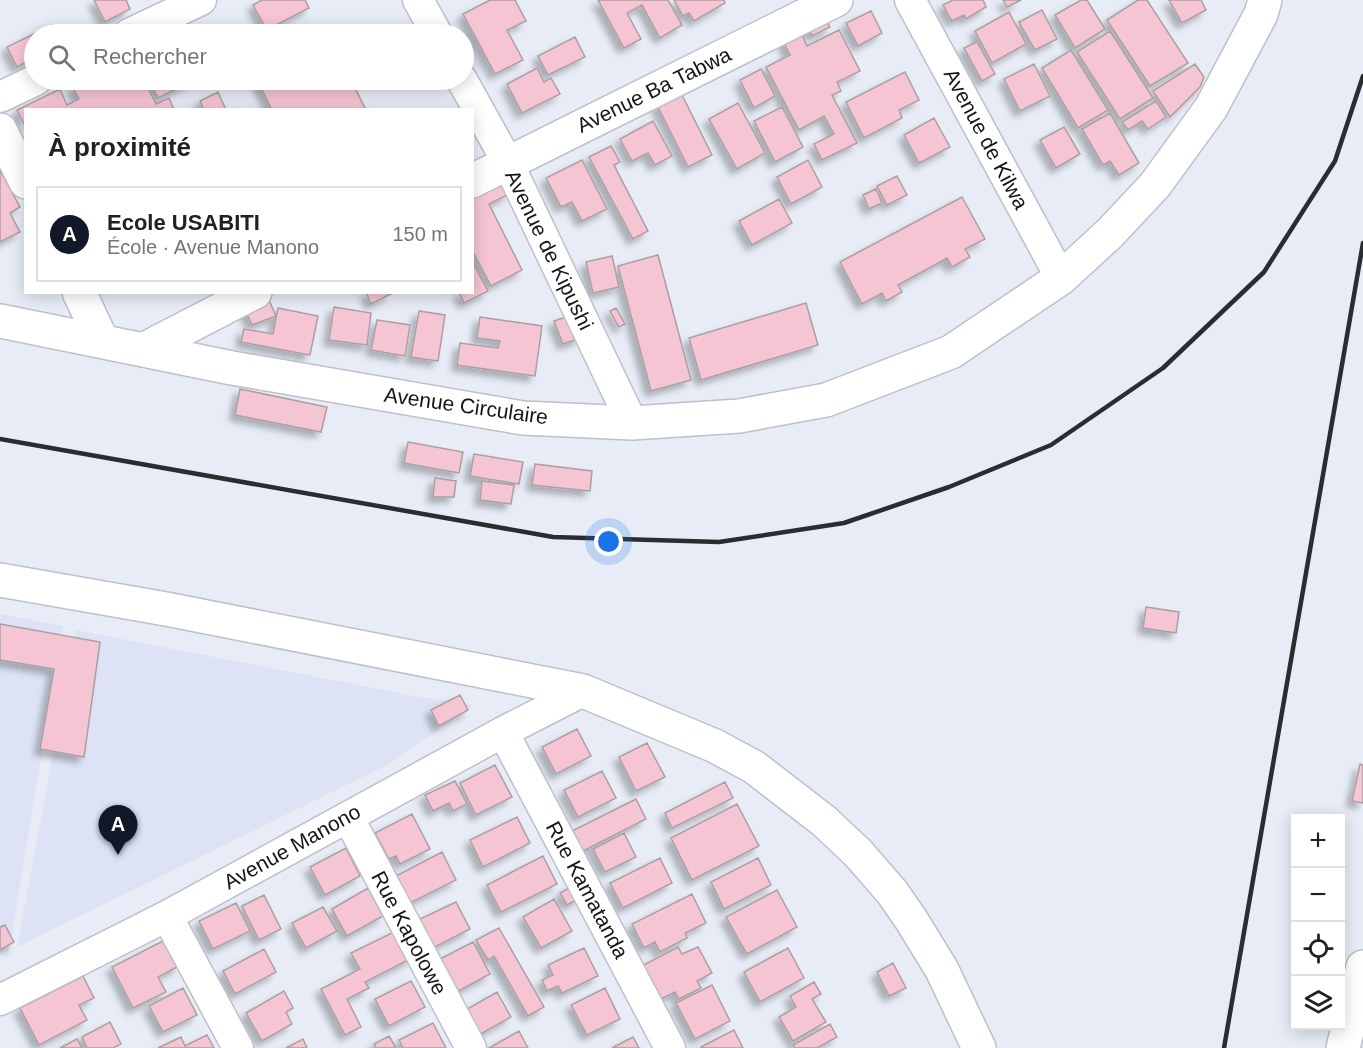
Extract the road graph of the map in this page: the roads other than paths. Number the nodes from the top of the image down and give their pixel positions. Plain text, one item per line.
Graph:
1 (201, 0) edge
2 (418, 0) edge
3 (836, 0) edge
4 (910, 0) edge
5 (1265, 0) edge
6 (150, 24) edge
7 (431, 24) edge
8 (24, 86) edge
9 (468, 90) edge
10 (0, 97) edge
11 (0, 130) edge
12 (508, 163) junction
13 (24, 178) edge
14 (474, 180) edge
15 (1061, 278) junction
16 (80, 294) edge
17 (251, 294) edge
18 (0, 321) edge
19 (102, 340) junction
20 (143, 350) junction
21 (632, 423) junction
22 (0, 580) edge
23 (583, 691) junction
24 (503, 732) junction
25 (348, 817) junction
26 (167, 916) junction
27 (1363, 967) edge
28 (0, 1000) edge
29 (1350, 1043) edge
30 (238, 1048) edge
31 (471, 1048) edge
32 (670, 1048) edge
33 (979, 1048) edge

1 - 6 street
2 - 7 street
3 - 12 street, Avenue Ba Tabwa
4 - 15 street, Avenue de Kilwa
5 - 15 street, Avenue Circulaire
8 - 10 street
9 - 12 street, Avenue de Kipushi
11 - 13 street
12 - 14 street, Avenue Ba Tabwa
12 - 21 street, Avenue de Kipushi
15 - 21 street, Avenue Circulaire
16 - 19 street
17 - 20 street
18 - 19 street, Avenue Circulaire
19 - 20 street, Avenue Circulaire
20 - 21 street, Avenue Circulaire
22 - 23 street
23 - 24 street, Avenue Manono
23 - 33 street
24 - 25 street, Avenue Manono
24 - 32 street, Rue Kamatanda
25 - 26 street, Avenue Manono
25 - 31 street, Rue Kapolowe
26 - 28 street, Avenue Manono
26 - 30 street
27 - 29 street

